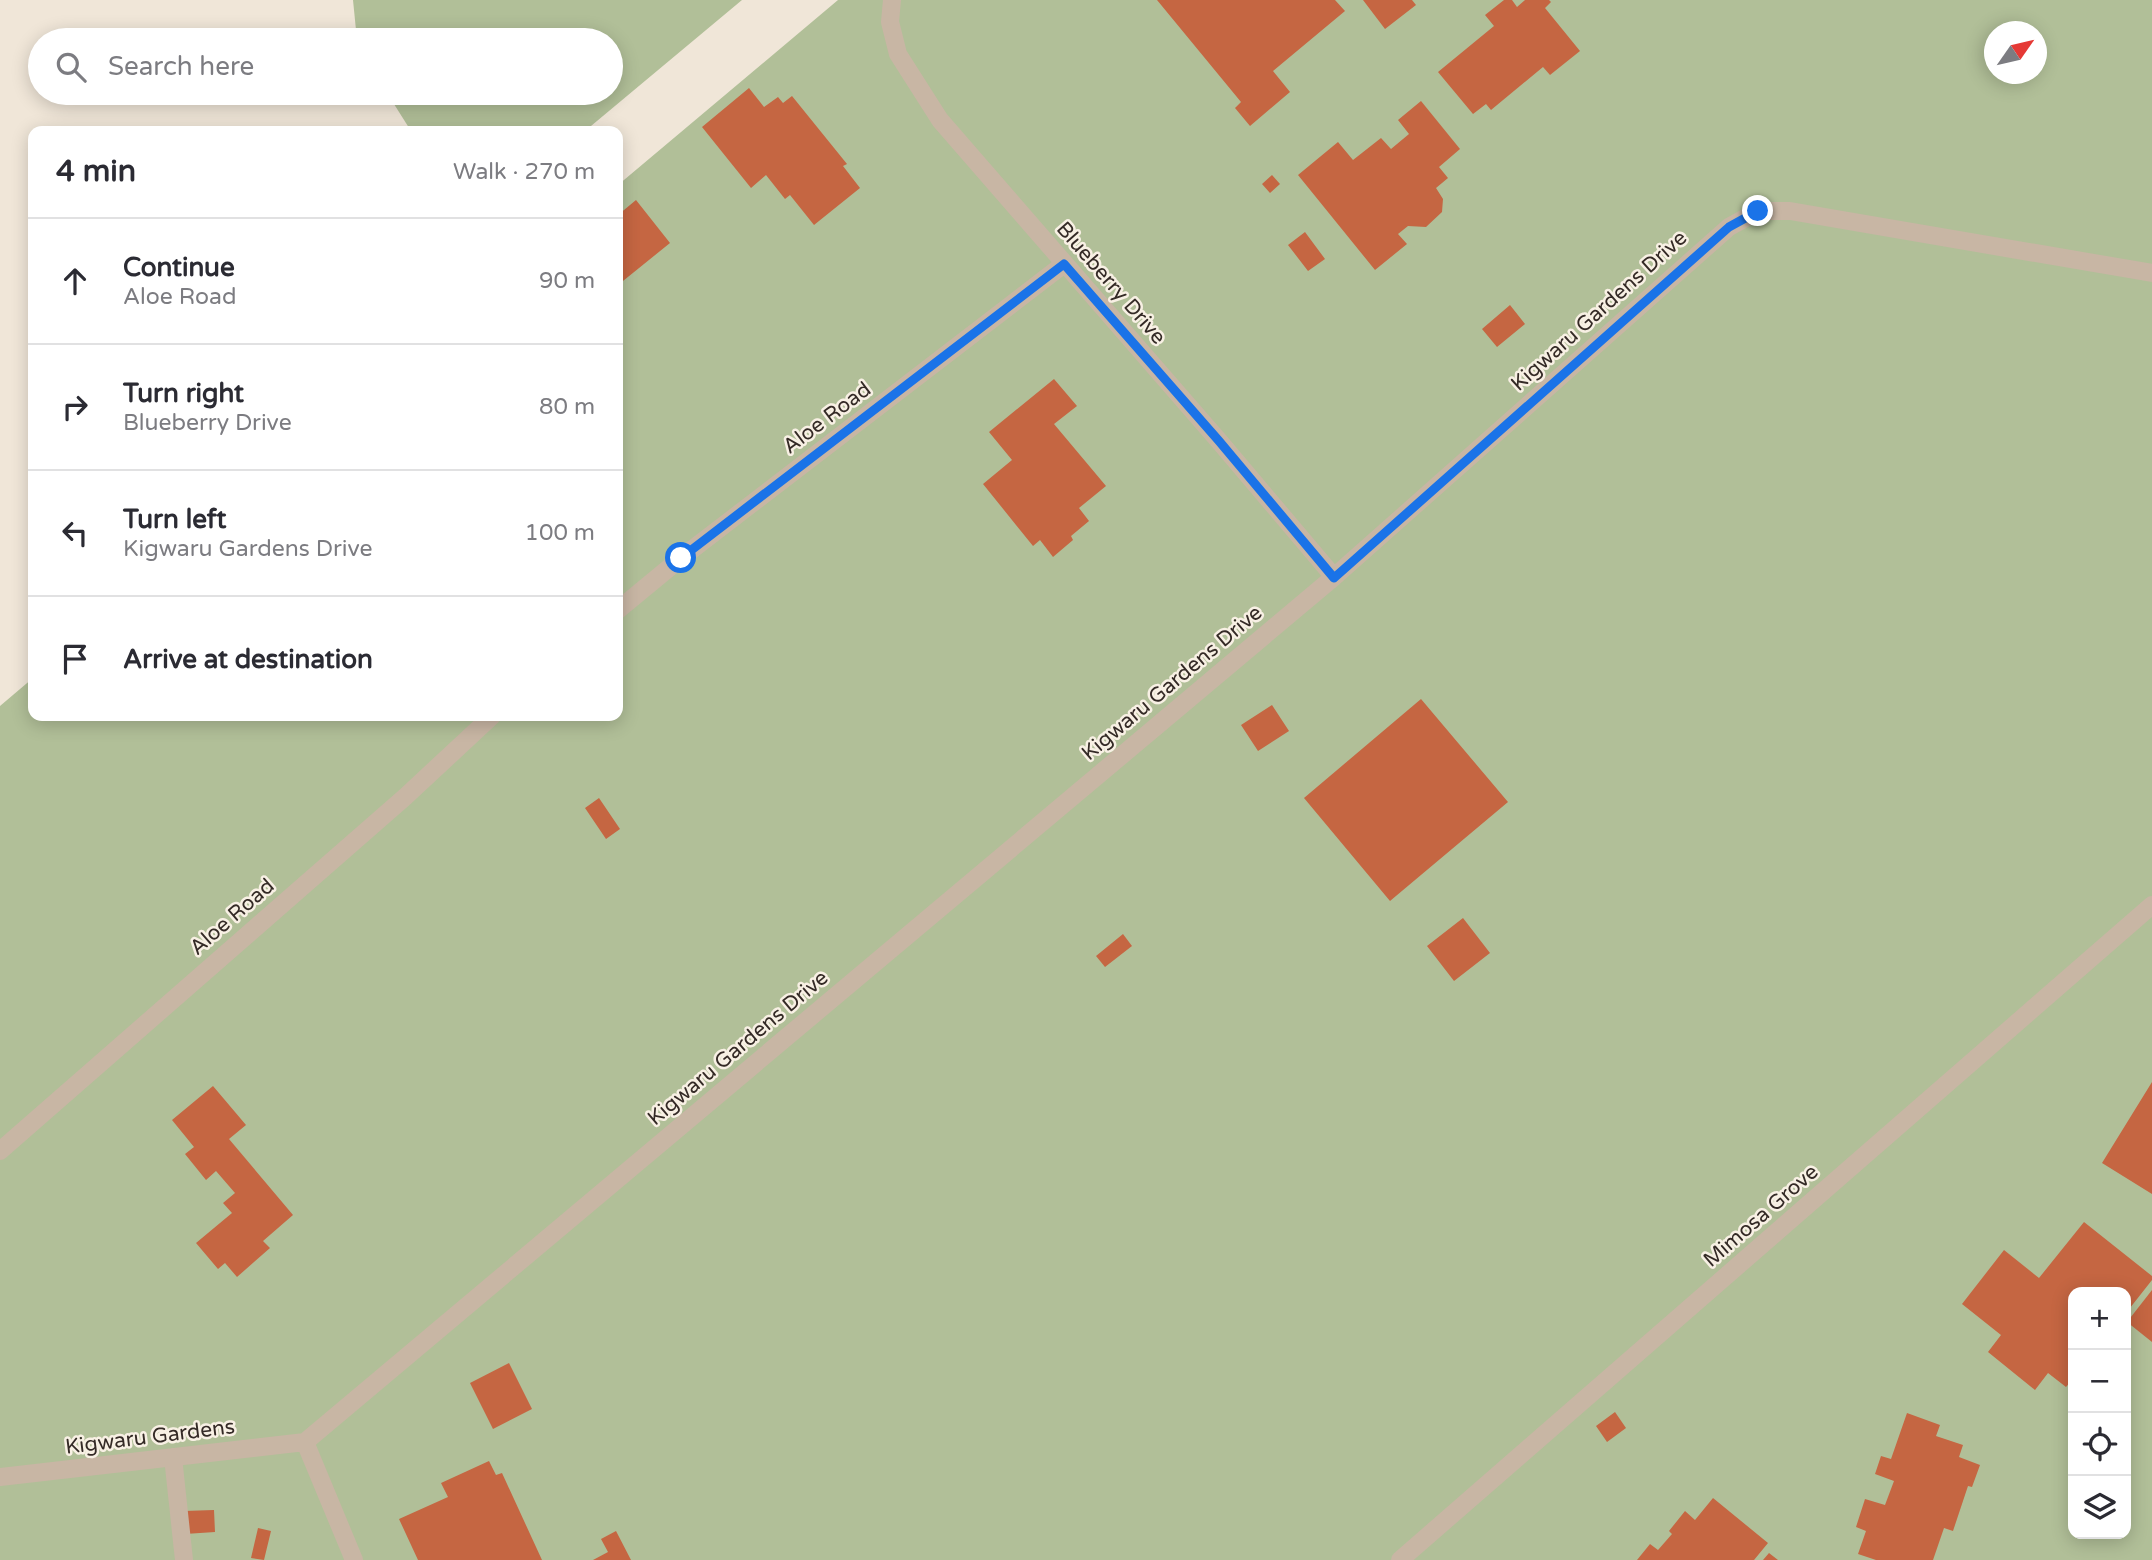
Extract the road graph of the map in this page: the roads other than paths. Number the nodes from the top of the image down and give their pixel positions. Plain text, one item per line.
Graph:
1 (892, 0) edge
2 (1064, 264) junction
3 (2152, 273) edge
4 (1334, 578) junction
5 (623, 606) edge
6 (487, 721) edge
7 (2152, 905) edge
8 (0, 1151) edge
9 (305, 1442) junction
10 (173, 1457) junction
11 (0, 1477) edge
12 (184, 1560) edge
13 (354, 1560) edge
14 (1400, 1560) edge

1 - 2 street, Blueberry Drive
2 - 4 street, Blueberry Drive
2 - 5 street, Aloe Road
3 - 4 street, Kigwaru Gardens Drive
4 - 9 street, Kigwaru Gardens Drive
6 - 8 street, Aloe Road
7 - 14 street, Mimosa Grove
9 - 10 street, Kigwaru Gardens
9 - 13 street
10 - 11 street, Kigwaru Gardens
10 - 12 street

